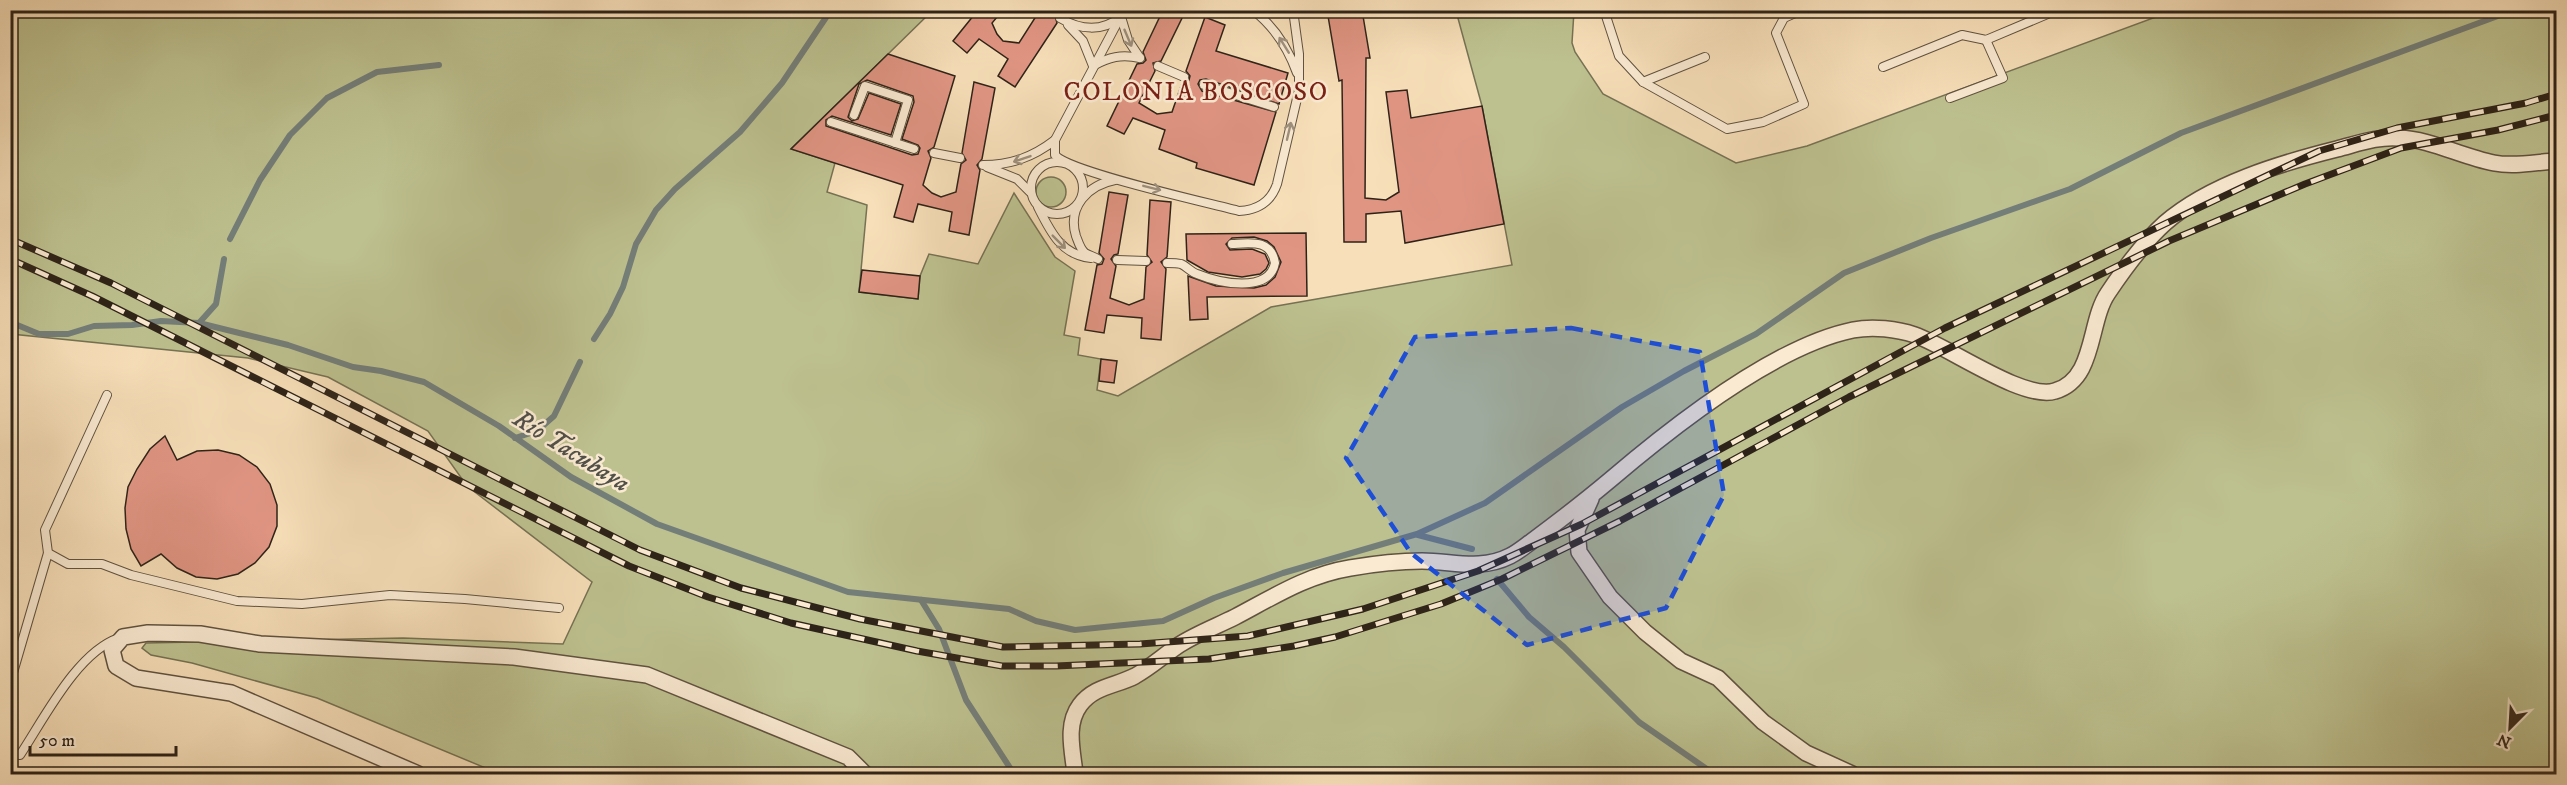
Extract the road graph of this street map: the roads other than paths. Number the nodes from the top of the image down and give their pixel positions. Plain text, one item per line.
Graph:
1 (1253, 10) edge
2 (1293, 10) edge
3 (1604, 10) edge
4 (1802, 10) edge
5 (2058, 10) edge
6 (1122, 14) edge
7 (1986, 40) junction
8 (1705, 57) dead end
9 (1093, 66) junction
10 (1158, 66) dead end
11 (1883, 67) dead end
12 (1184, 77) dead end
13 (1643, 82) junction
14 (1204, 85) dead end
15 (1299, 90) junction
16 (1950, 98) dead end
17 (1274, 107) dead end
18 (854, 115) dead end
19 (831, 122) dead end
20 (1055, 140) junction
21 (895, 143) junction
22 (914, 149) dead end
23 (934, 153) dead end
24 (960, 158) dead end
25 (2556, 161) edge
26 (1064, 162) junction
27 (1040, 169) junction
28 (1116, 179) junction
29 (1032, 196) junction
30 (1080, 201) junction
31 (1037, 205) junction
32 (1232, 244) dead end
33 (1117, 260) dead end
34 (1146, 261) dead end
35 (1167, 263) dead end
36 (107, 395) dead end
37 (1594, 493) junction
38 (48, 553) junction
39 (559, 608) dead end
40 (123, 637) junction
41 (10, 683) edge
42 (10, 753) edge
43 (418, 774) edge
44 (865, 774) edge
45 (1075, 774) edge
46 (1852, 774) edge

15 -> 1 lane
2 - 15 lane
3 - 13 lane
4 - 13 lane
5 - 7 lane
6 - 9 lane
6 -> 9 lane
6 - 9 lane
7 - 11 lane
7 - 16 lane
8 - 13 lane
9 - 20 lane
10 - 12 lane
14 - 17 lane
28 -> 15 lane
18 - 21 lane
19 - 21 lane
20 - 26 lane
20 - 27 lane
20 -> 29 lane
21 - 22 lane
23 - 24 lane
25 - 37 street
26 - 27 lane
26 - 28 lane
26 - 30 lane
27 - 29 lane
28 - 30 lane
29 - 31 lane
30 - 31 lane
31 -> 30 lane
32 - 35 lane
33 - 34 lane
36 - 38 lane
37 - 45 street
37 - 46 street
38 - 39 lane
38 - 41 lane
40 - 42 lane
40 - 43 street
40 - 44 street

